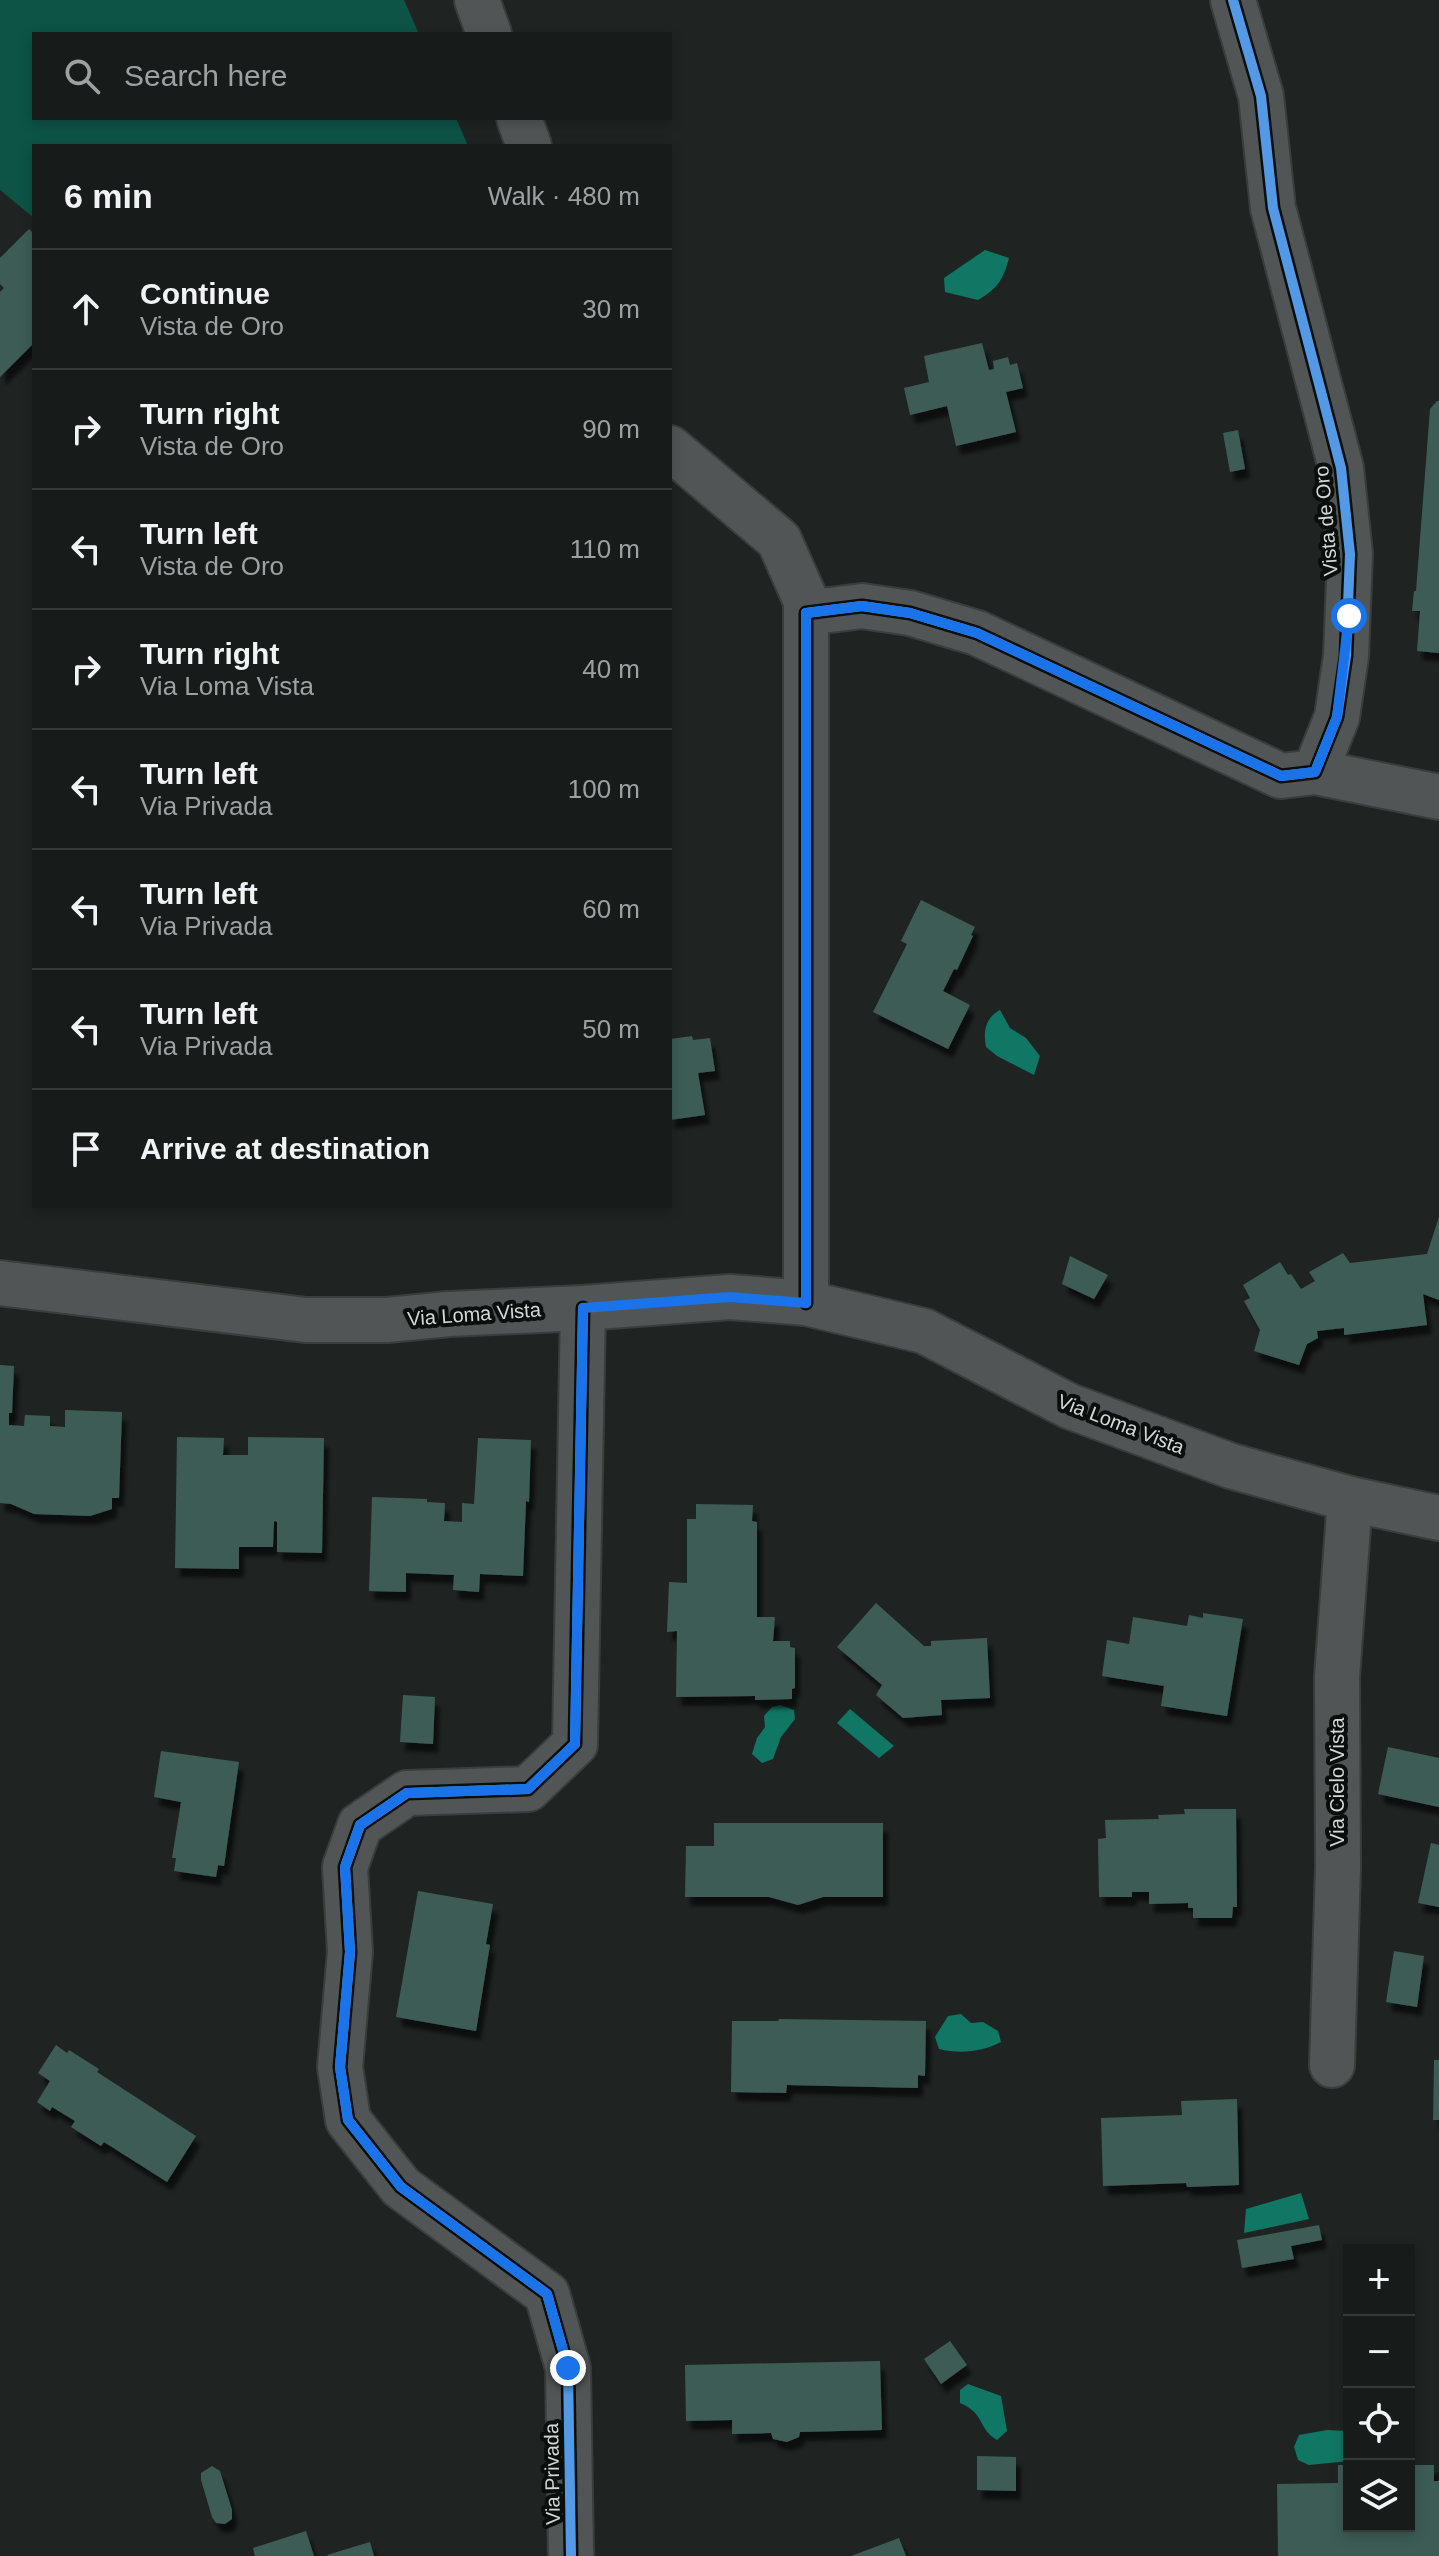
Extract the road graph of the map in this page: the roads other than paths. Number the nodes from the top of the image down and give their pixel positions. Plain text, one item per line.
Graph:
1 (477, 0) edge
2 (1233, 0) edge
3 (488, 32) edge
4 (520, 120) edge
5 (528, 144) edge
6 (672, 450) edge
7 (806, 613) junction
8 (1315, 772) junction
9 (1439, 797) edge
10 (0, 1283) edge
11 (806, 1303) junction
12 (583, 1308) junction
13 (1350, 1499) junction
14 (1439, 1518) edge
15 (1332, 2065) dead end
16 (571, 2556) edge

1 - 3 street
2 - 8 street, Vista de Oro
4 - 5 street
6 - 7 street
7 - 8 street
7 - 11 street
8 - 9 street
10 - 12 street, Via Loma Vista
11 - 12 street, Via Loma Vista
11 - 13 street, Via Loma Vista
12 - 16 street, Via Privada
13 - 14 street, Via Loma Vista
13 - 15 street, Via Cielo Vista

